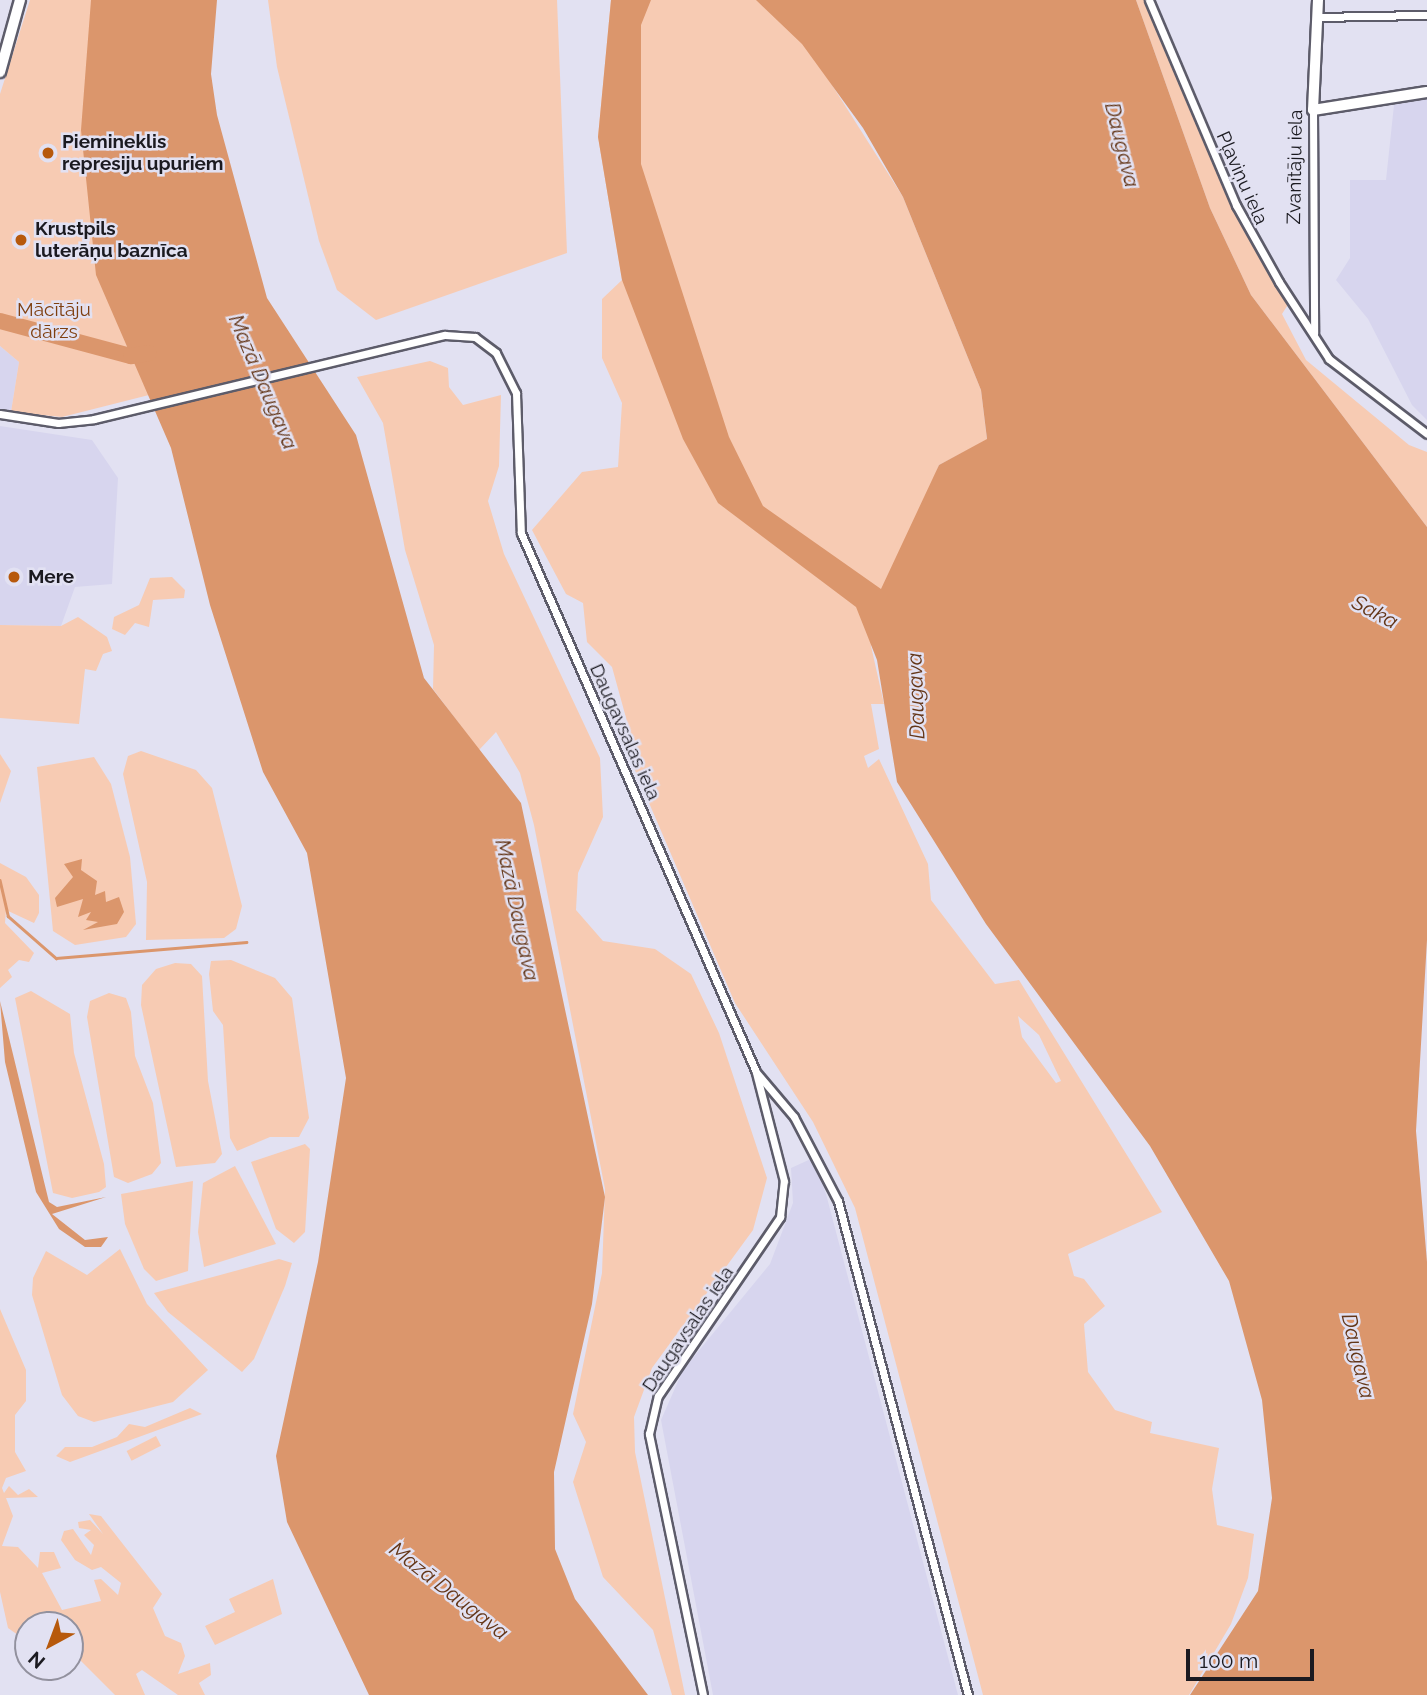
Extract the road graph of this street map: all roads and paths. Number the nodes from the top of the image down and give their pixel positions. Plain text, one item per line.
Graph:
1 (20, 0) edge
2 (1149, 0) edge
3 (1318, 0) edge
4 (1427, 15) edge
5 (1318, 17) junction
6 (0, 72) edge
7 (1427, 92) edge
8 (1313, 110) junction
9 (1314, 334) junction
10 (0, 414) edge
11 (1427, 435) edge
12 (756, 1072) junction
13 (703, 1695) edge
14 (968, 1695) edge

1 - 6 main road
2 - 9 street, Pļaviņu iela
3 - 5 street, Zvanītāju iela
4 - 5 street
5 - 8 street, Zvanītāju iela
7 - 8 street
8 - 9 street, Zvanītāju iela
9 - 11 street, Pļaviņu iela
10 - 12 street, Daugavsalas iela
12 - 13 street, Daugavsalas iela
12 - 14 street, Daugavsalas iela

